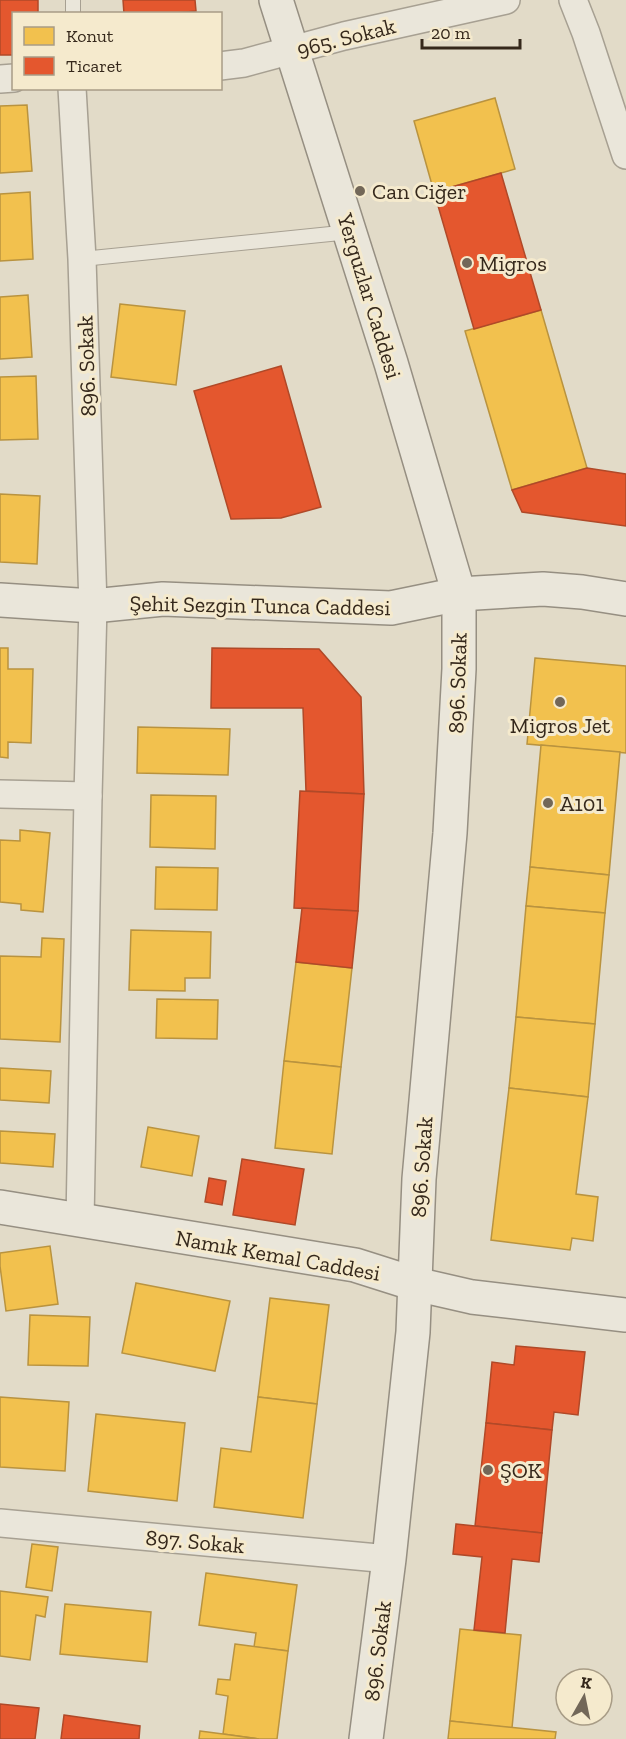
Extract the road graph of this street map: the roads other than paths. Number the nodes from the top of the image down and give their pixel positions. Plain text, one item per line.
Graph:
1 (276, 0) edge
2 (506, 0) edge
3 (573, 0) edge
4 (291, 51) junction
5 (222, 66) edge
6 (72, 90) edge
7 (626, 155) edge
8 (350, 232) junction
9 (82, 259) junction
10 (459, 594) junction
11 (626, 599) edge
12 (0, 600) edge
13 (93, 606) junction
14 (0, 794) edge
15 (88, 796) junction
16 (0, 1207) edge
17 (80, 1221) junction
18 (415, 1284) junction
19 (626, 1315) edge
20 (0, 1523) edge
21 (389, 1559) junction
22 (366, 1739) edge

1 - 4 street, Yerguzlar Caddesi
2 - 4 street, 965. Sokak
3 - 7 street
4 - 5 street, 965. Sokak
4 - 8 street, Yerguzlar Caddesi
6 - 9 street, 896. Sokak
8 - 9 lane
8 - 10 street, Yerguzlar Caddesi
9 - 13 street, 896. Sokak
10 - 11 street, Şehit Sezgin Tunca Caddesi
10 - 13 street, Şehit Sezgin Tunca Caddesi
10 - 18 street, 896. Sokak
12 - 13 street, Şehit Sezgin Tunca Caddesi
13 - 15 street, 896. Sokak
14 - 15 street
15 - 17 street, 896. Sokak
16 - 17 street, Namık Kemal Caddesi
17 - 18 street, Namık Kemal Caddesi
18 - 19 street, Namık Kemal Caddesi
18 - 21 street, 896. Sokak
20 - 21 street, 897. Sokak
21 - 22 street, 896. Sokak

